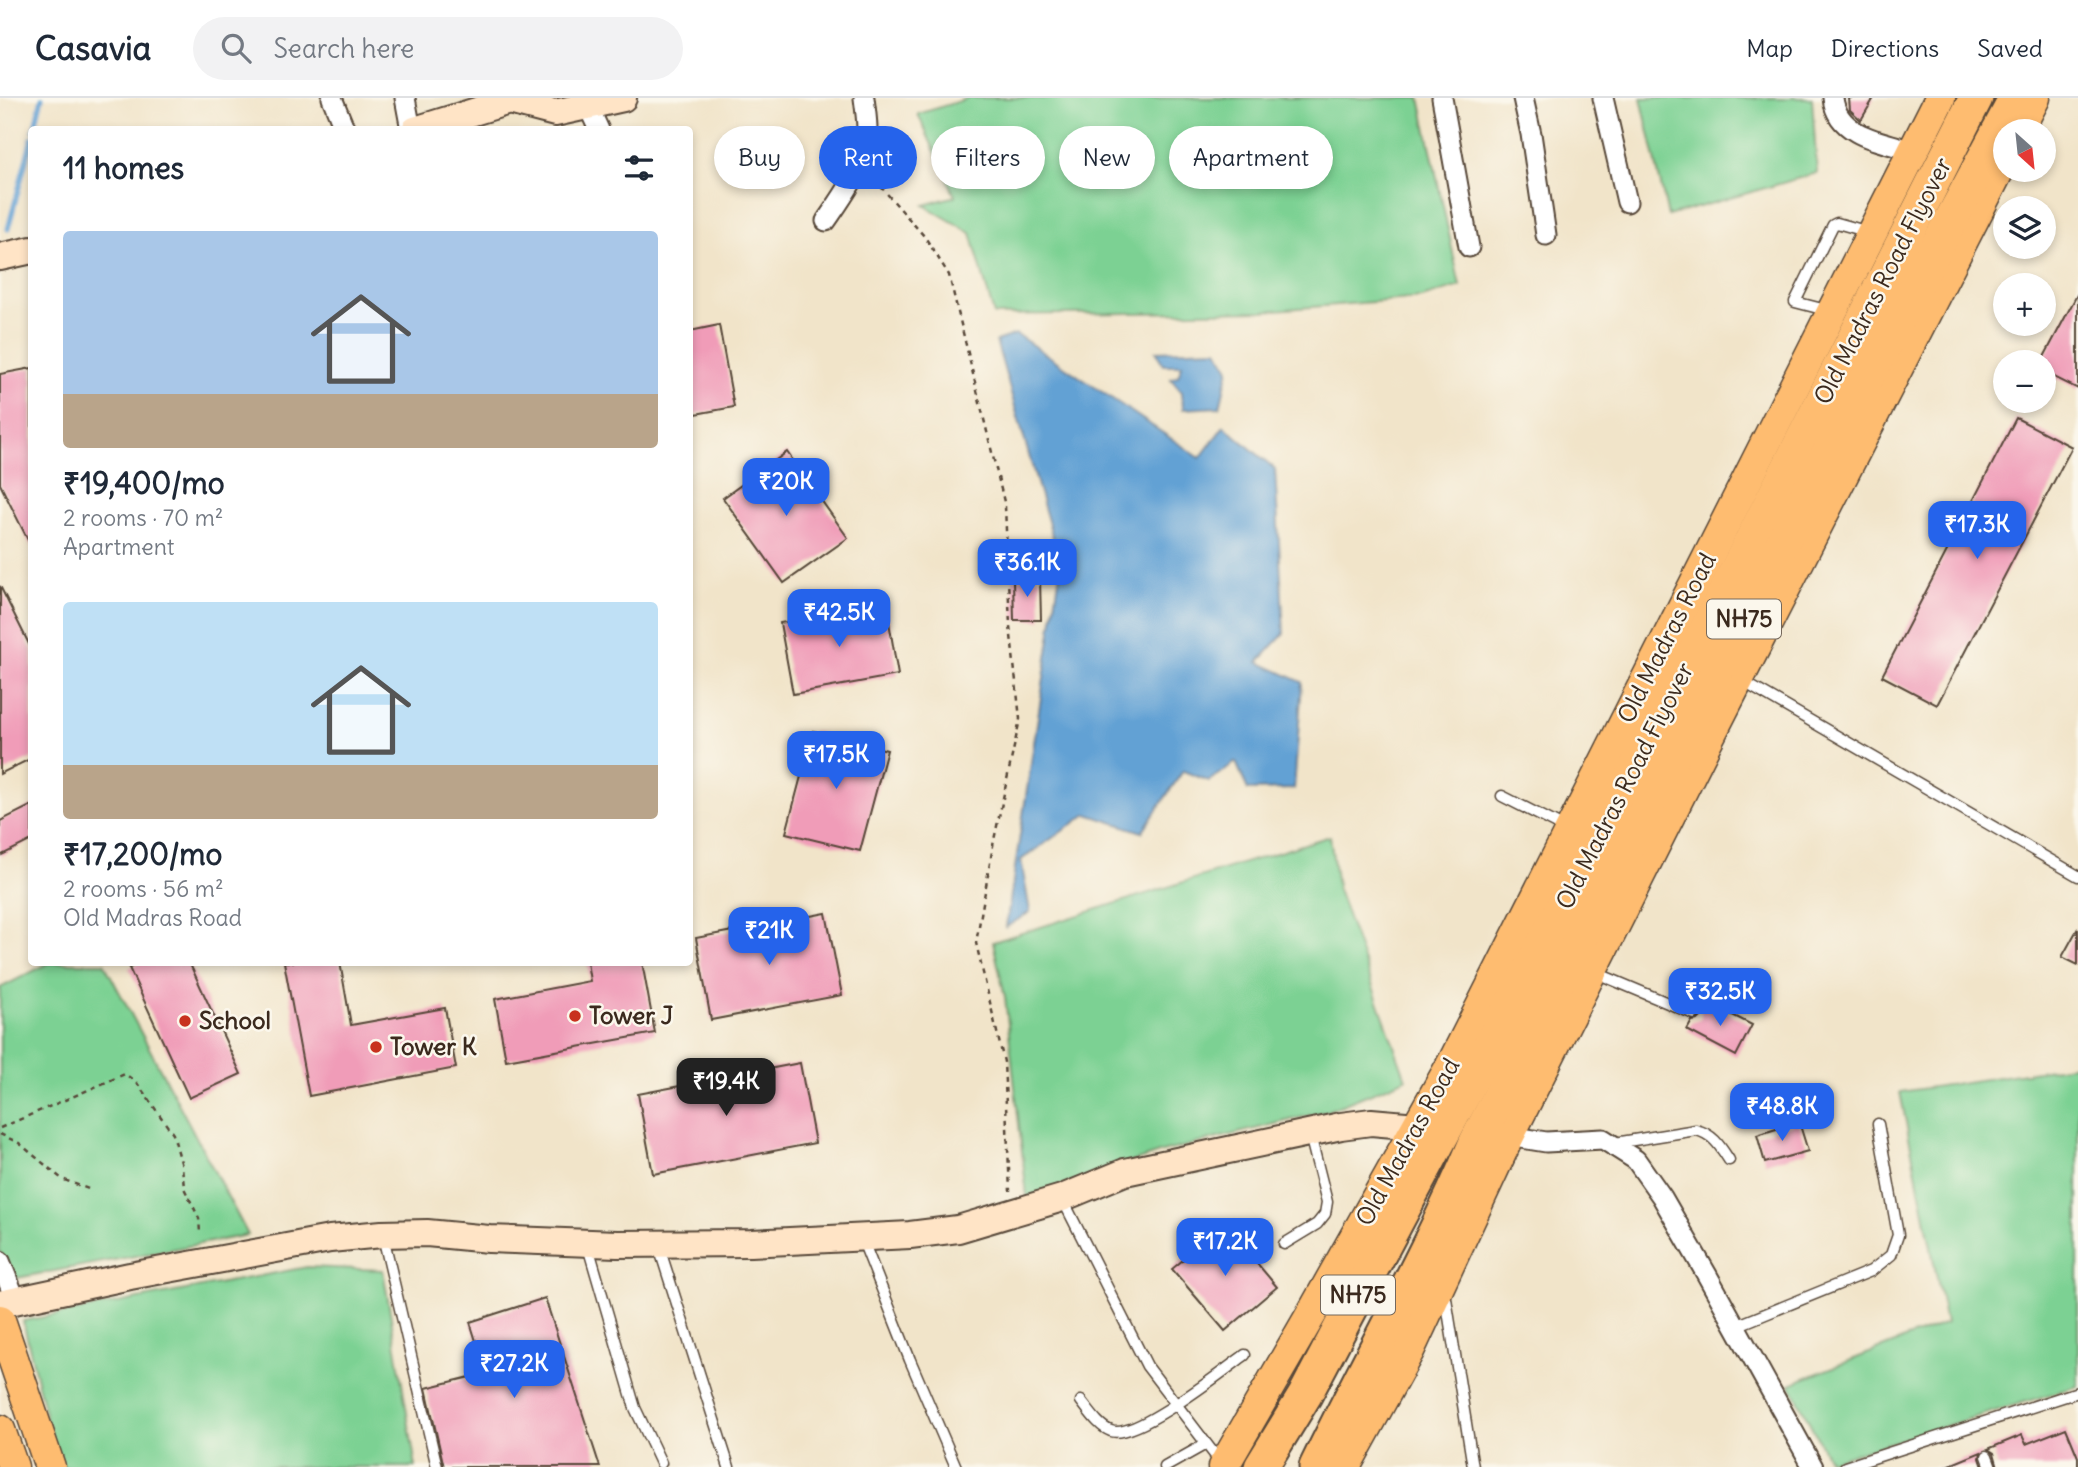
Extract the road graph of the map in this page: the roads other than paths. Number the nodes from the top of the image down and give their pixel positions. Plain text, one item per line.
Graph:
1 (332, 98) edge
2 (405, 98) edge
3 (623, 98) edge
4 (864, 98) edge
5 (1442, 98) edge
6 (1523, 98) edge
7 (1603, 98) edge
8 (1833, 98) edge
9 (1940, 98) edge
10 (1976, 98) edge
11 (2016, 98) edge
12 (2035, 98) edge
13 (594, 118) edge
14 (2024, 119) edge
15 (343, 126) edge
16 (412, 126) edge
17 (426, 126) edge
18 (1901, 147) junction
19 (1993, 181) edge
20 (1627, 202) dead end
21 (826, 221) dead end
22 (1873, 233) junction
23 (1546, 235) dead end
24 (1469, 247) dead end
25 (28, 251) edge
26 (0, 257) edge
27 (1834, 312) junction
28 (1738, 679) junction
29 (1503, 796) dead end
30 (1569, 830) junction
31 (2078, 876) edge
32 (1592, 971) junction
33 (1694, 1014) dead end
34 (1878, 1124) dead end
35 (1417, 1126) junction
36 (1309, 1133) junction
37 (1509, 1136) junction
38 (1611, 1144) junction
39 (1729, 1160) dead end
40 (1062, 1198) junction
41 (382, 1234) junction
42 (862, 1237) junction
43 (587, 1243) junction
44 (658, 1244) junction
45 (1284, 1244) dead end
46 (0, 1261) edge
47 (1442, 1278) junction
48 (5, 1308) edge
49 (1736, 1326) junction
50 (1245, 1355) dead end
51 (2078, 1392) edge
52 (1081, 1401) dead end
53 (1177, 1405) junction
54 (0, 1430) edge
55 (1987, 1456) dead end
56 (1218, 1459) edge
57 (661, 1463) dead end
58 (13, 1467) edge
59 (50, 1467) edge
60 (437, 1467) edge
61 (729, 1467) edge
62 (956, 1467) edge
63 (1164, 1467) edge
64 (1261, 1467) edge
65 (1316, 1467) edge
66 (1345, 1467) edge
67 (1473, 1467) edge
68 (1813, 1467) edge
69 (1845, 1467) edge
70 (1991, 1467) edge

1 - 15 street
2 - 16 street
3 - 13 street
4 - 21 street
5 - 24 street
6 - 23 street
7 - 20 street
8 - 18 street
9 - 18 main road, Old Madras Road
10 - 64 highway, Old Madras Road Flyover / NH75
11 - 65 highway, Old Madras Road Flyover / NH75
12 - 14 main road
13 - 17 street
18 - 22 main road, Old Madras Road
19 - 28 main road
22 - 27 main road, Old Madras Road
22 - 27 lane
25 - 26 street
27 - 30 main road, Old Madras Road
28 - 31 lane
28 - 32 main road
29 - 30 lane
30 - 35 main road, Old Madras Road
32 - 33 lane
32 - 37 main road
34 - 49 lane
35 - 36 street
35 - 56 main road, Old Madras Road
36 - 40 street
36 - 45 lane
37 - 38 street
37 - 47 main road
38 - 39 lane
38 - 49 street
40 - 42 street
40 - 53 lane
41 - 43 street
41 - 48 street
41 - 60 lane
42 - 44 street
42 - 62 lane
43 - 44 street
43 - 57 lane
44 - 61 lane
46 - 48 street
47 - 66 main road
47 - 67 lane
48 - 59 main road
49 - 68 street
50 - 53 lane
51 - 69 lane
52 - 53 lane
53 - 56 lane
54 - 58 main road
55 - 70 lane
56 - 63 lane

